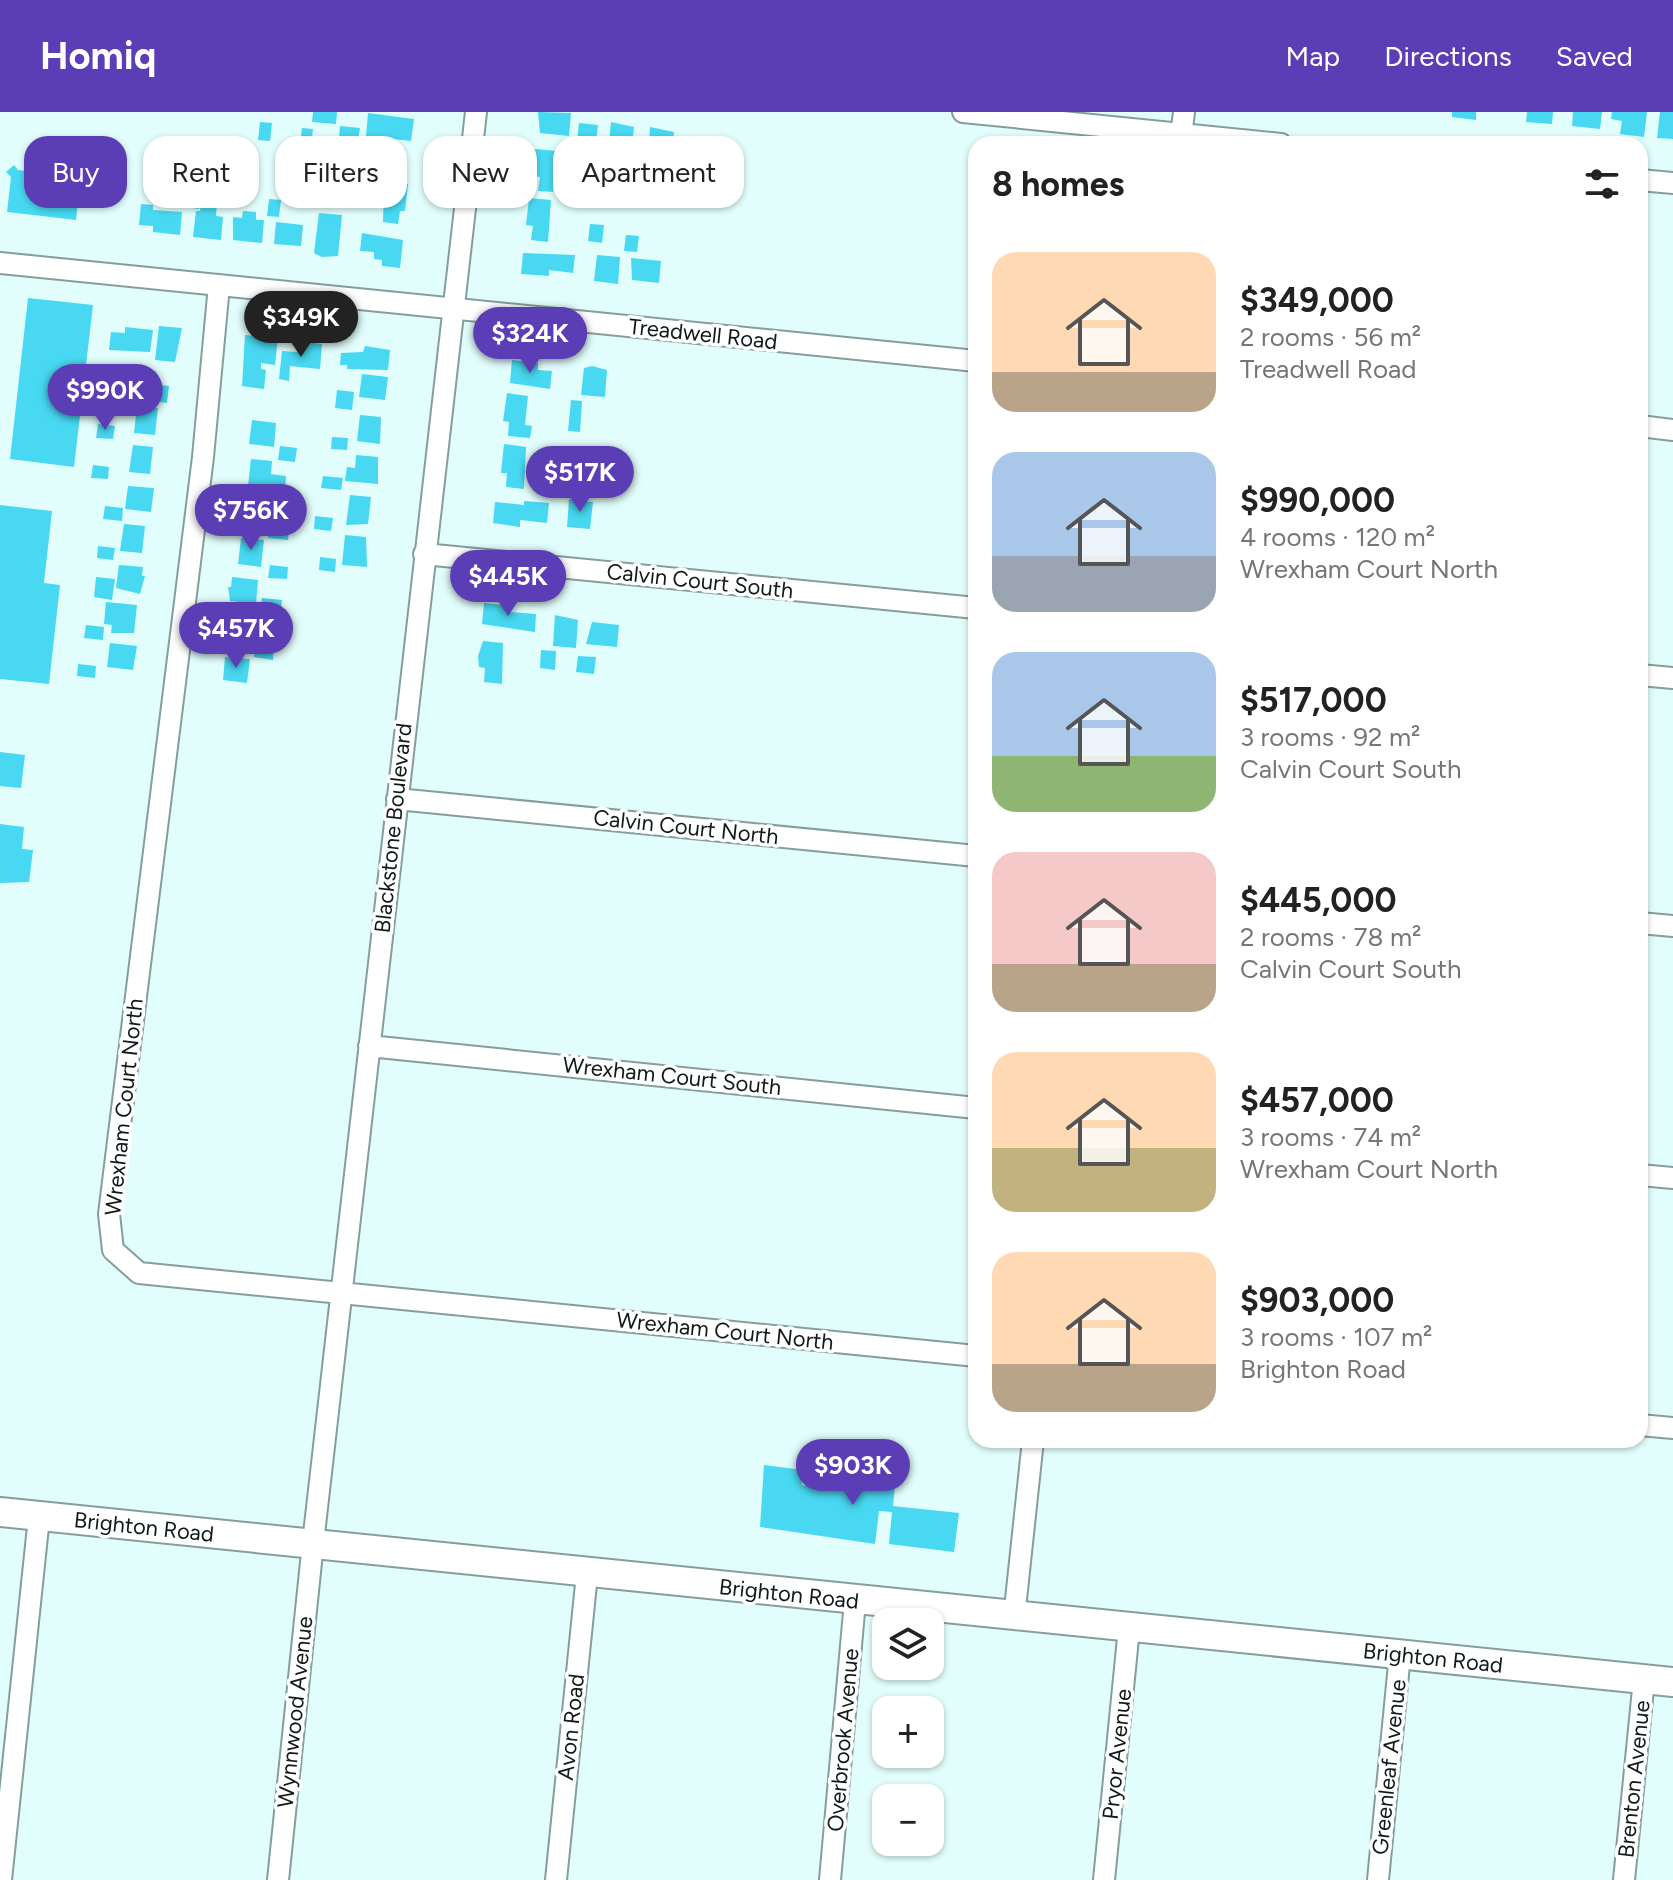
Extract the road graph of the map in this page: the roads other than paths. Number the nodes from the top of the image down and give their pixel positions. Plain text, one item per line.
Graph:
1 (476, 112) edge
2 (963, 112) edge
3 (1184, 112) edge
4 (1156, 136) edge
5 (1180, 136) edge
6 (1648, 181) edge
7 (1673, 183) edge
8 (0, 263) edge
9 (219, 285) junction
10 (452, 309) junction
11 (968, 360) edge
12 (1648, 427) edge
13 (1673, 430) edge
14 (424, 554) junction
15 (968, 607) edge
16 (1648, 676) edge
17 (1673, 678) edge
18 (397, 799) junction
19 (968, 855) edge
20 (1648, 924) edge
21 (1673, 926) edge
22 (369, 1046) junction
23 (968, 1107) edge
24 (1648, 1176) edge
25 (1673, 1178) edge
26 (341, 1292) junction
27 (968, 1355) edge
28 (1648, 1426) edge
29 (1673, 1428) edge
30 (1032, 1448) edge
31 (0, 1512) edge
32 (39, 1517) junction
33 (313, 1543) junction
34 (587, 1574) junction
35 (855, 1601) junction
36 (1014, 1618) junction
37 (1129, 1628) junction
38 (1400, 1654) junction
39 (1644, 1679) junction
40 (1673, 1682) edge
41 (1, 1880) edge
42 (278, 1880) edge
43 (556, 1880) edge
44 (830, 1880) edge
45 (1104, 1880) edge
46 (1378, 1880) edge
47 (1624, 1880) edge

1 - 10 street, Blackstone Boulevard
2 - 4 street
3 - 5 street
6 - 7 street
8 - 9 street, Treadwell Road
9 - 10 street, Treadwell Road
9 - 26 street, Wrexham Court North
10 - 11 street, Treadwell Road
10 - 14 street, Blackstone Boulevard
12 - 13 street
14 - 15 street, Calvin Court South
14 - 18 street, Blackstone Boulevard
16 - 17 street
18 - 19 street, Calvin Court North
18 - 22 street, Blackstone Boulevard
20 - 21 street
22 - 23 street, Wrexham Court South
22 - 26 street, Blackstone Boulevard
24 - 25 street
26 - 27 street, Wrexham Court North
26 - 33 street, Blackstone Boulevard
28 - 29 street
30 - 36 street
31 - 32 street, Brighton Road
32 - 33 street, Brighton Road
32 - 41 street
33 - 34 street, Brighton Road
33 - 42 street, Wynnwood Avenue
34 - 35 street, Brighton Road
34 - 43 street, Avon Road
35 - 36 street, Brighton Road
35 - 44 street, Overbrook Avenue
36 - 37 street, Brighton Road
37 - 38 street, Brighton Road
37 - 45 street, Pryor Avenue
38 - 39 street, Brighton Road
38 - 46 street, Greenleaf Avenue
39 - 40 street, Brighton Road
39 - 47 street, Brenton Avenue

